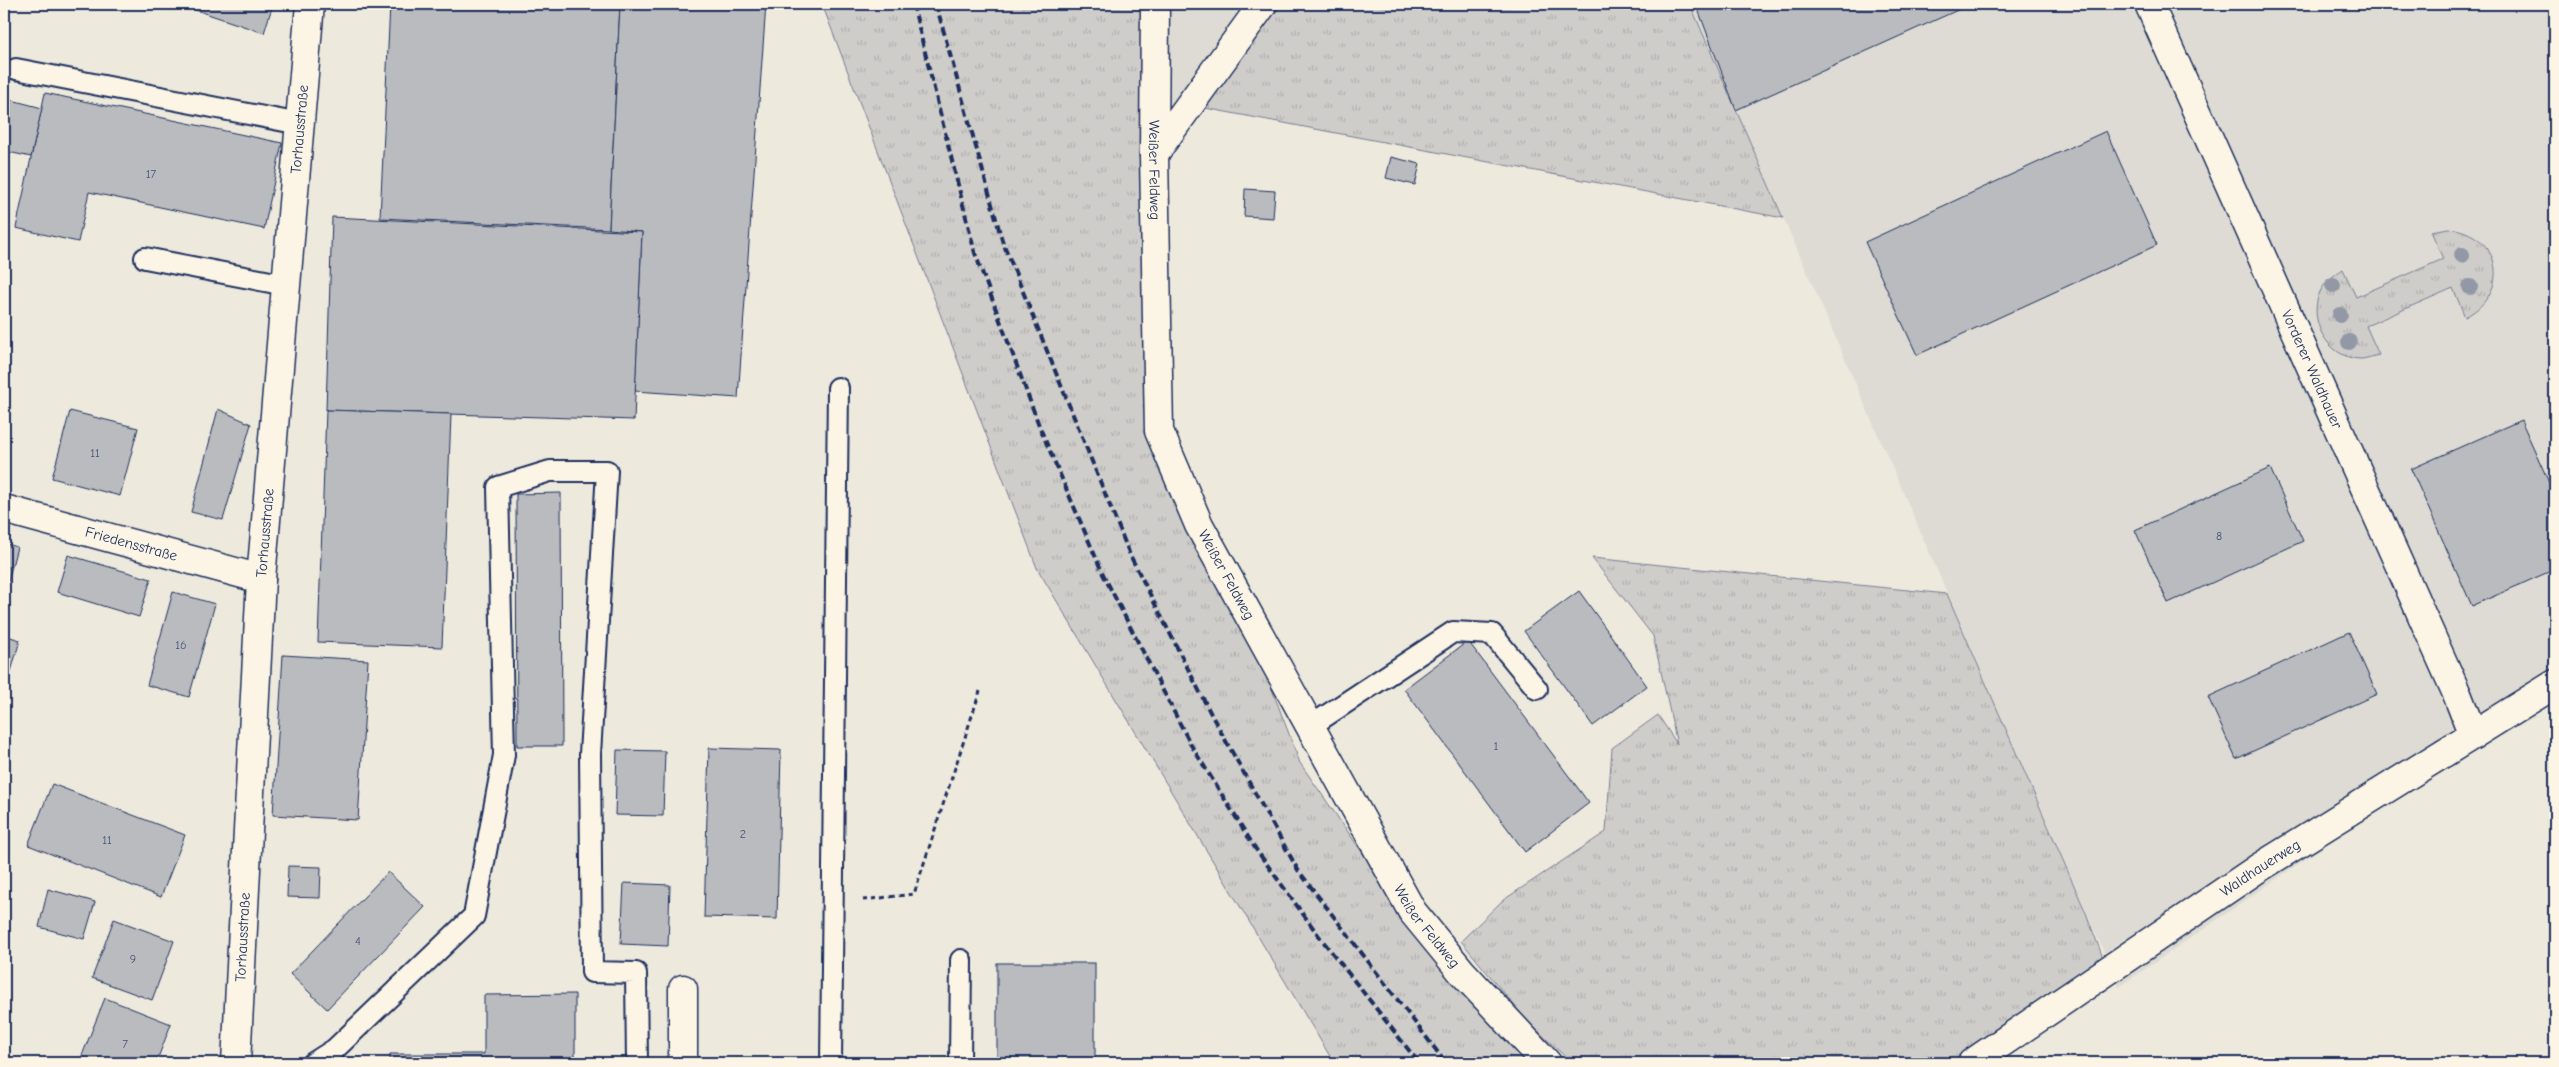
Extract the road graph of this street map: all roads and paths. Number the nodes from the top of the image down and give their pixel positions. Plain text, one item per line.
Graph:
1 (310, 4) edge
2 (1155, 4) edge
3 (1263, 4) edge
4 (2148, 4) edge
5 (16, 69) dead end
6 (300, 124) junction
7 (1154, 154) junction
8 (145, 258) dead end
9 (286, 285) junction
10 (838, 388) dead end
11 (4, 509) edge
12 (261, 579) junction
13 (2555, 684) edge
14 (1537, 689) dead end
15 (980, 691) dead end
16 (1309, 727) junction
17 (2473, 735) junction
18 (832, 904) junction
19 (961, 960) dead end
20 (683, 989) dead end
21 (236, 1063) edge
22 (313, 1063) edge
23 (637, 1063) edge
24 (683, 1063) edge
25 (831, 1063) edge
26 (960, 1063) edge
27 (1547, 1063) edge
28 (1972, 1063) edge

1 - 6 street, Torhausstraße
2 - 7 street, Weißer Feldweg
3 - 7 street
4 - 17 street, Vorderer Waldhauer
5 - 6 lane
6 - 9 street, Torhausstraße
7 - 16 street, Weißer Feldweg
8 - 9 lane
9 - 12 street, Torhausstraße
10 - 18 lane
11 - 12 street, Friedensstraße
12 - 21 street, Torhausstraße
13 - 17 street, Waldhauerweg
14 - 16 lane
15 - 18 path
16 - 27 street, Weißer Feldweg
17 - 28 street, Waldhauerweg
18 - 25 lane
19 - 26 lane
20 - 24 street
22 - 23 lane

